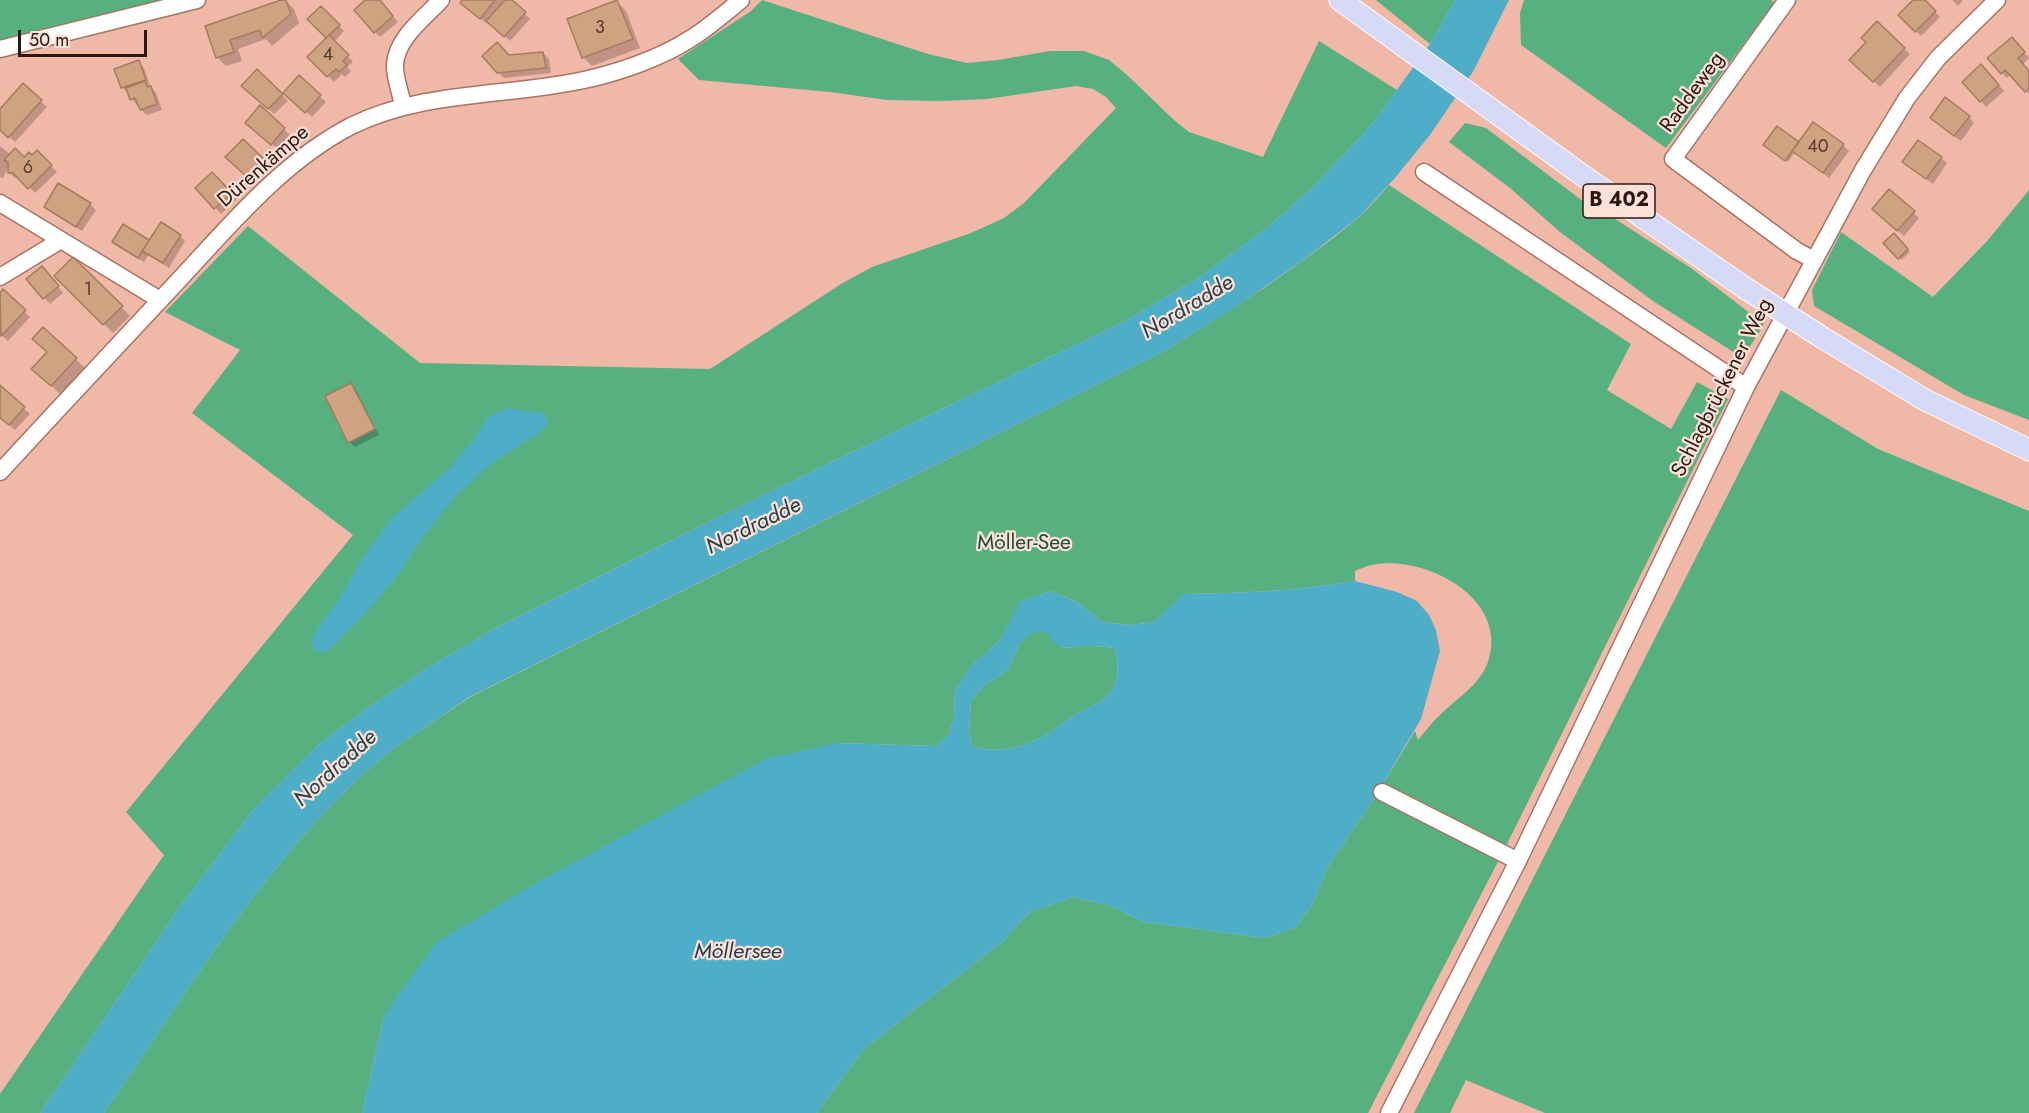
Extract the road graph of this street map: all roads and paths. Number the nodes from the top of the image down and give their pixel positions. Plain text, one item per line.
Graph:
1 (197, 0) edge
2 (441, 0) edge
3 (1340, 0) edge
4 (1787, 0) edge
5 (1997, 0) edge
6 (737, 1) edge
7 (0, 49) edge
8 (403, 106) junction
9 (1424, 172) dead end
10 (0, 203) edge
11 (60, 240) junction
12 (1814, 260) junction
13 (0, 278) edge
14 (160, 300) junction
15 (1746, 387) junction
16 (2029, 450) edge
17 (0, 472) edge
18 (1382, 792) dead end
19 (1518, 861) junction
20 (1389, 1113) edge

1 - 7 street
2 - 8 street
3 - 16 main road, B 402, bridge
4 - 12 street, Raddeweg
5 - 12 street, Schlagbrückener Weg
6 - 8 street, Dürenkämpe
8 - 14 street, Dürenkämpe
9 - 15 street
10 - 11 street
11 - 13 street
11 - 14 street
12 - 15 street, Schlagbrückener Weg
14 - 17 street, Dürenkämpe
15 - 19 street, Schlagbrückener Weg
18 - 19 street
19 - 20 street, Schlagbrückener Weg

